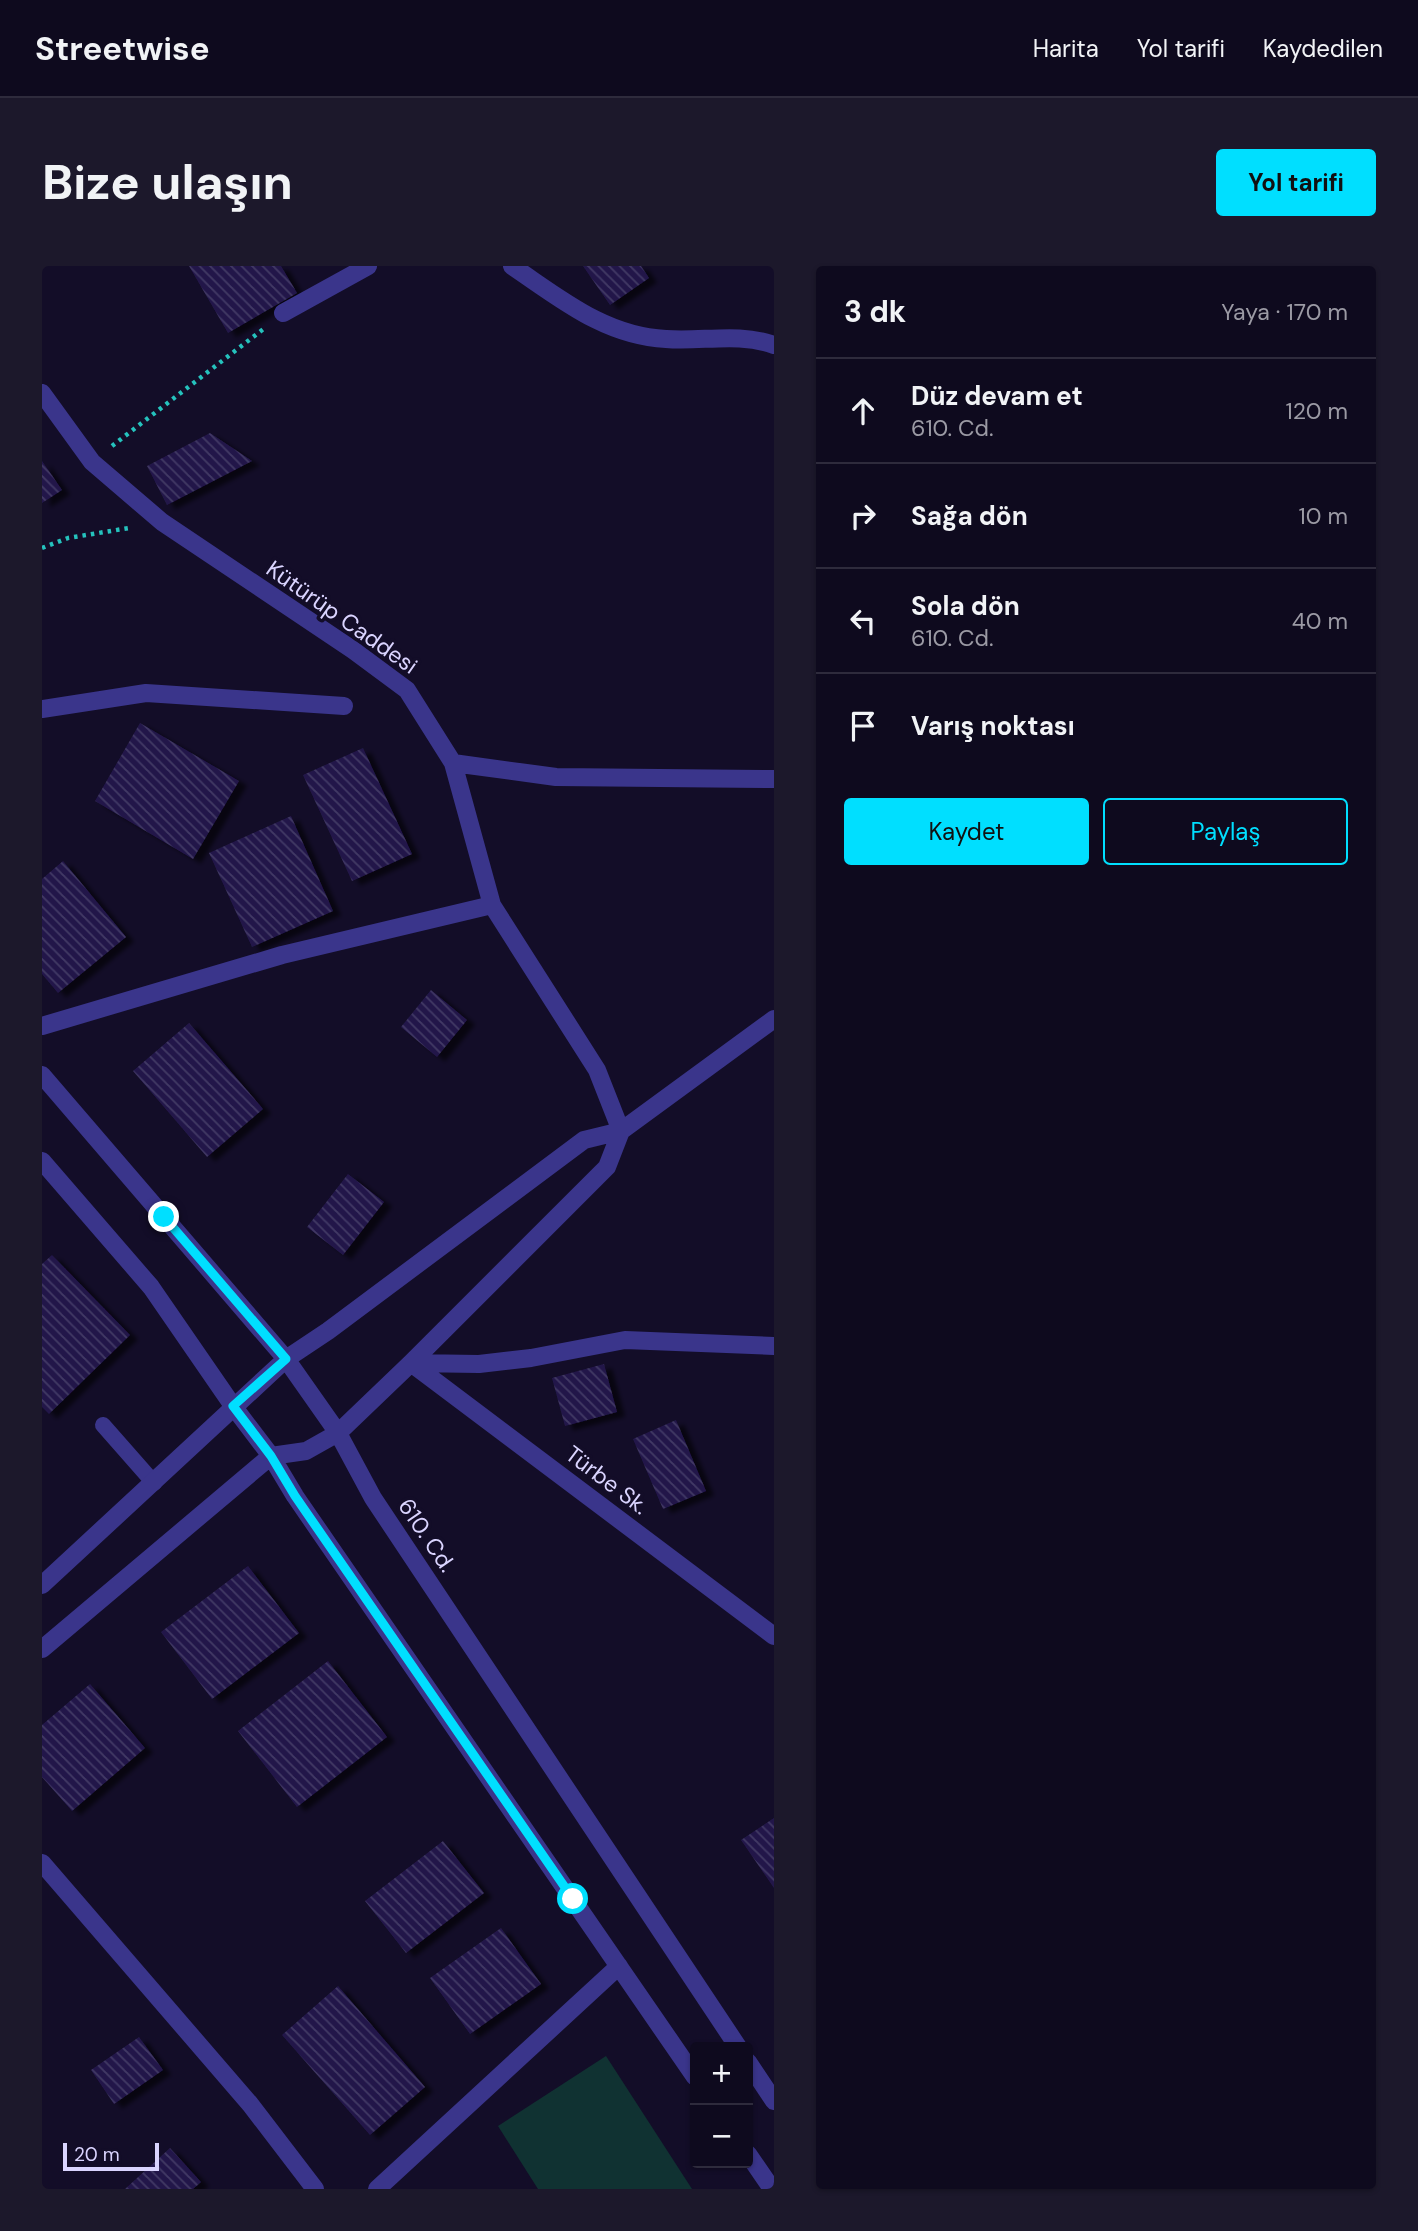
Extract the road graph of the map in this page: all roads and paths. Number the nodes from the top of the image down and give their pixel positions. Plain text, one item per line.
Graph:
1 (368, 266) edge
2 (512, 266) edge
3 (283, 313) joint
4 (774, 345) edge
5 (42, 393) edge
6 (92, 462) junction
7 (162, 522) junction
8 (42, 548) edge
9 (344, 706) dead end
10 (42, 709) edge
11 (453, 763) junction
12 (774, 779) edge
13 (492, 905) junction
14 (774, 1019) edge
15 (42, 1026) edge
16 (42, 1075) edge
17 (621, 1131) junction
18 (42, 1161) edge
19 (774, 1346) edge
20 (286, 1359) junction
21 (411, 1363) junction
22 (233, 1406) junction
23 (103, 1424) dead end
24 (338, 1433) junction
25 (271, 1456) junction
26 (154, 1483) junction
27 (42, 1585) edge
28 (774, 1636) edge
29 (42, 1649) edge
30 (42, 1863) edge
31 (619, 1966) junction
32 (735, 2042) edge
33 (690, 2070) edge
34 (753, 2070) edge
35 (774, 2101) edge
36 (753, 2161) edge
37 (316, 2189) edge
38 (377, 2189) edge
39 (772, 2189) edge

1 - 3 street
2 - 4 street
3 - 6 path
5 - 6 street, Kütürüp Caddesi
6 - 7 street, Kütürüp Caddesi
7 - 8 path
7 - 11 street, Kütürüp Caddesi
9 - 10 street
11 - 12 street
11 - 13 street, Kütürüp Caddesi
13 - 15 street
13 - 17 street, Kütürüp Caddesi
14 - 17 street
16 - 20 street, 610. Cd.
17 - 20 street
17 - 21 street
18 - 22 street
19 - 21 street
20 - 22 street
20 - 24 street, 610. Cd.
21 - 24 street
21 - 28 street, Türbe Sk.
22 - 25 street
22 - 26 street
23 - 26 lane
24 - 25 street
24 - 32 street, 610. Cd.
25 - 29 street
25 - 31 street
26 - 27 street
30 - 37 street
31 - 33 street
31 - 38 street
34 - 35 street
36 - 39 street

